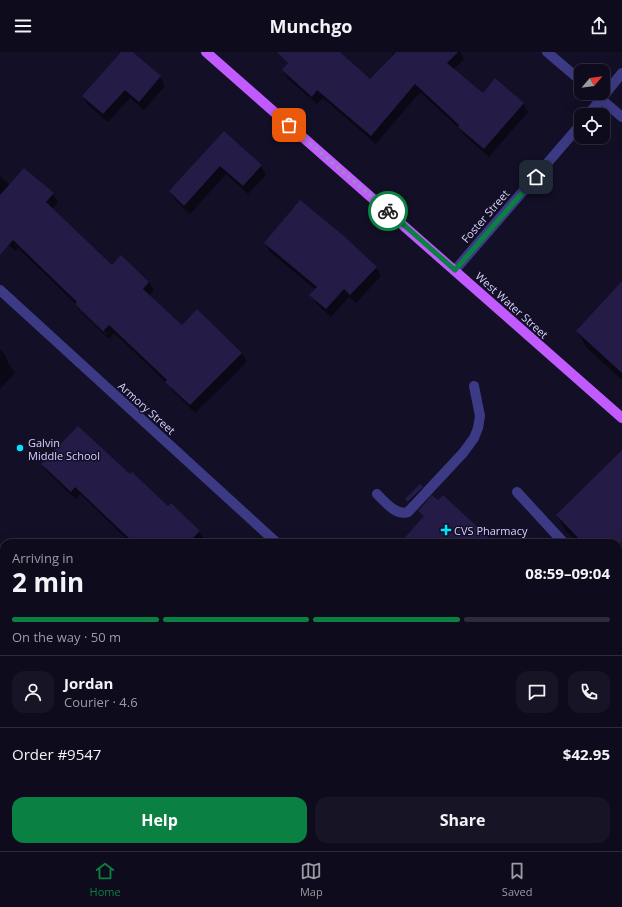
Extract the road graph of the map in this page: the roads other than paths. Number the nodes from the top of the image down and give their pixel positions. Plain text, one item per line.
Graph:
1 (206, 52) edge
2 (547, 52) edge
3 (622, 73) edge
4 (574, 75) edge
5 (610, 84) edge
6 (603, 100) edge
7 (622, 117) edge
8 (574, 132) edge
9 (455, 270) junction
10 (0, 290) edge
11 (474, 386) dead end
12 (622, 418) edge
13 (517, 492) dead end
14 (377, 494) dead end
15 (273, 539) edge
16 (560, 539) edge

1 - 9 main road, West Water Street
2 - 4 street
3 - 5 street
6 - 7 street
8 - 9 street, Foster Street
9 - 12 main road, West Water Street
10 - 15 street, Armory Street
11 - 14 street
13 - 16 street

